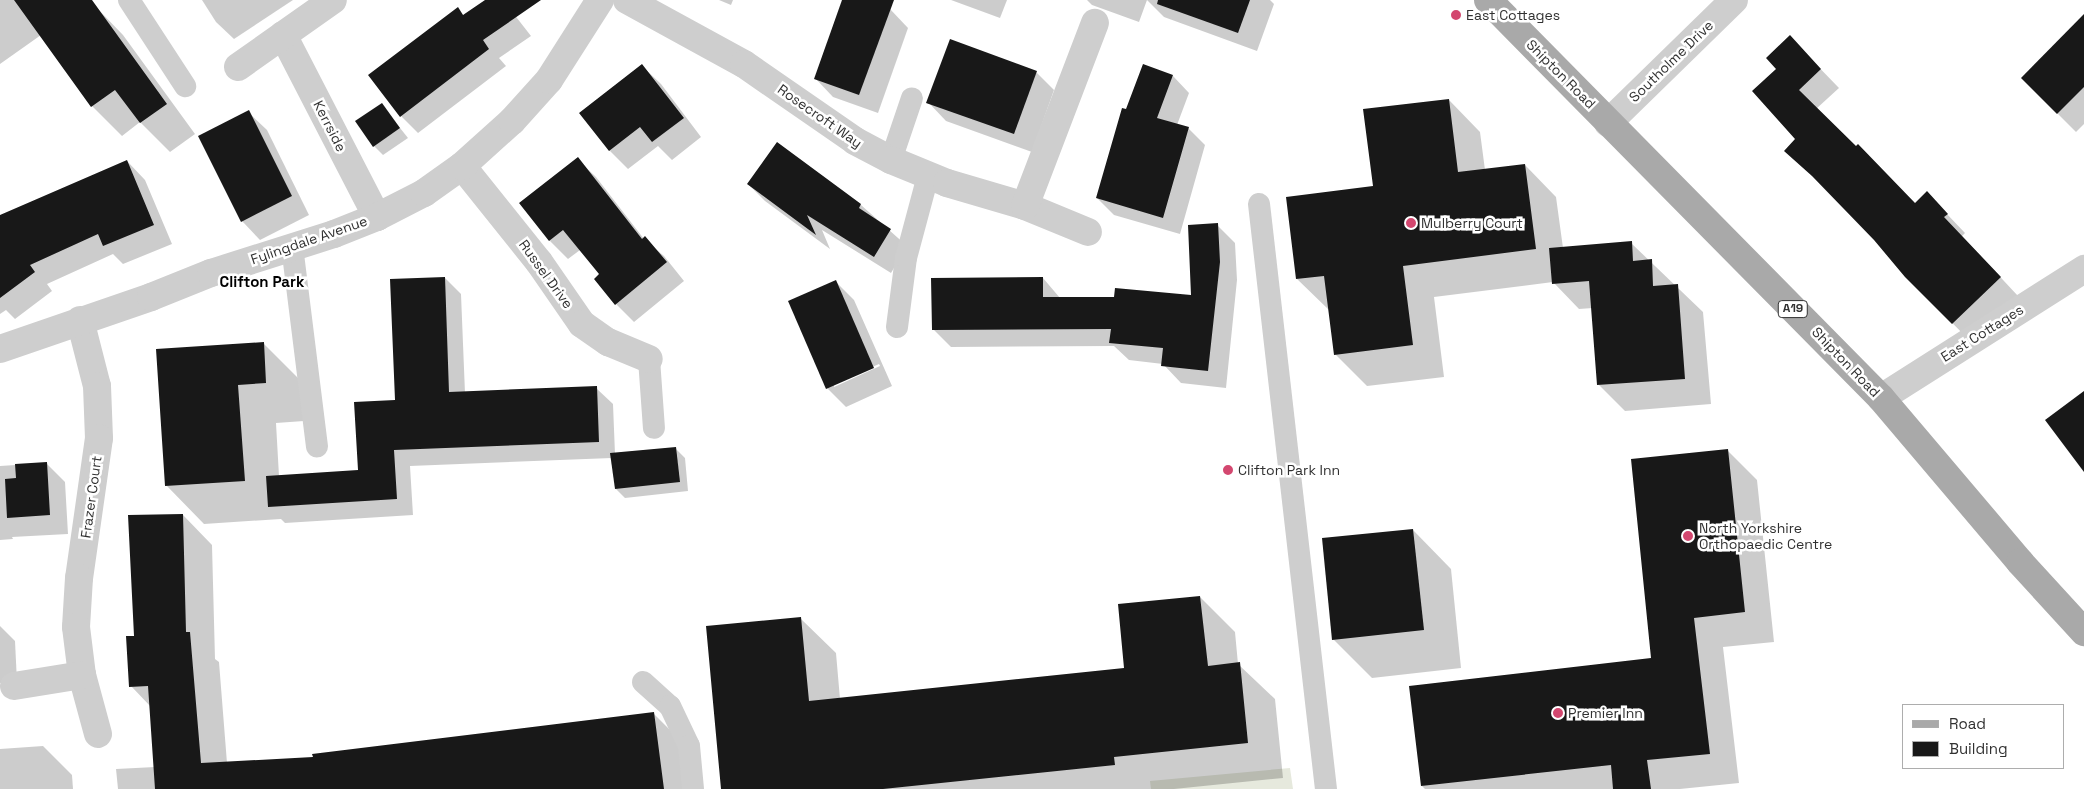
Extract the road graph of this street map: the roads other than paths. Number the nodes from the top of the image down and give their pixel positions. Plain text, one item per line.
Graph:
1 (128, 0) edge
2 (333, 0) edge
3 (600, 0) edge
4 (627, 0) edge
5 (1488, 0) edge
6 (1734, 0) edge
7 (1095, 23) dead end
8 (283, 35) junction
9 (238, 67) dead end
10 (185, 86) dead end
11 (912, 98) dead end
12 (1608, 123) junction
13 (890, 160) junction
14 (462, 166) junction
15 (928, 176) junction
16 (1259, 204) dead end
17 (1025, 206) junction
18 (377, 217) junction
19 (1088, 232) dead end
20 (292, 246) junction
21 (2084, 269) edge
22 (80, 320) junction
23 (897, 327) dead end
24 (0, 350) edge
25 (649, 359) joint
26 (1881, 398) junction
27 (654, 428) dead end
28 (317, 446) dead end
29 (2084, 632) edge
30 (82, 675) junction
31 (643, 682) dead end
32 (14, 686) dead end
33 (98, 734) dead end
34 (693, 789) edge
35 (1326, 789) edge

1 - 10 lane
2 - 8 street
3 - 14 street, Fylingdale Avenue
4 - 13 street, Rosecroft Way
5 - 12 main road, Shipton Road / A19
6 - 12 street, Southolme Drive
7 - 17 street
8 - 9 street
8 - 18 street, Kerrside
11 - 13 lane
12 - 26 main road, Shipton Road / A19
13 - 15 street, Rosecroft Way
14 - 18 street, Fylingdale Avenue
14 - 25 street, Russel Drive
15 - 17 street, Rosecroft Way
15 - 23 lane
16 - 35 lane
17 - 19 street, Rosecroft Way
18 - 20 street, Fylingdale Avenue
20 - 22 street, Fylingdale Avenue
20 - 28 lane
21 - 26 street, East Cottages
22 - 24 street, Fylingdale Avenue
22 - 30 street, Frazer Court
25 - 27 lane
26 - 29 main road, Shipton Road / A19
30 - 32 street
30 - 33 street, Frazer Court
31 - 34 lane

